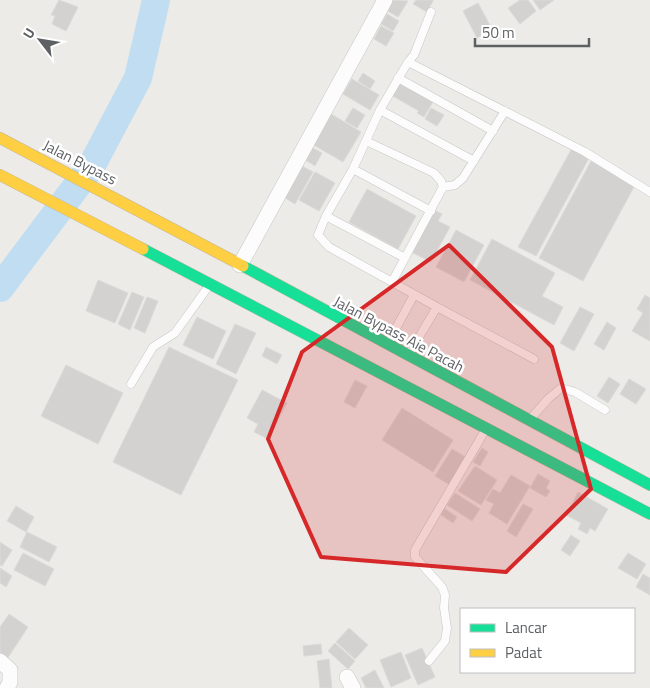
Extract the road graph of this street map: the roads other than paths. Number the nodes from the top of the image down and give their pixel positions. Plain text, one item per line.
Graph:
1 (384, 0) edge
2 (431, 12) dead end
3 (408, 62) junction
4 (398, 78) junction
5 (380, 110) junction
6 (505, 111) junction
7 (493, 131) junction
8 (5, 140) edge
9 (366, 141) junction
10 (474, 161) junction
11 (353, 169) junction
12 (0, 175) edge
13 (443, 187) junction
14 (650, 192) edge
15 (136, 208) joint
16 (431, 211) junction
17 (326, 216) junction
18 (406, 258) junction
19 (240, 264) junction
20 (392, 282) junction
21 (210, 285) junction
22 (414, 295) junction
23 (437, 307) junction
24 (386, 345) junction
25 (407, 356) junction
26 (534, 359) dead end
27 (131, 384) dead end
28 (606, 410) dead end
29 (530, 421) junction
30 (487, 428) junction
31 (650, 485) edge
32 (650, 514) edge
33 (0, 661) edge
34 (429, 661) dead end
35 (7, 688) edge

1 - 19 street
2 - 3 lane
3 - 4 lane
3 - 6 lane
4 - 5 lane
4 - 7 lane
5 - 9 lane
5 - 10 lane
6 - 7 lane
6 - 14 lane
7 - 10 lane
8 - 15 highway, Jalan Bypass
9 - 11 lane
9 - 13 lane
10 - 13 lane
11 - 16 lane
11 - 17 lane
12 - 21 highway
13 - 16 lane
15 - 19 highway, Jalan Bypass Aie Pacah
16 - 18 lane
17 - 18 lane
17 - 20 lane
18 - 20 lane
19 - 24 highway, Jalan Bypass Aie Pacah
20 - 22 lane
21 - 27 lane
21 - 30 highway
22 - 23 lane
22 - 24 lane
23 - 25 lane
23 - 26 lane
24 - 25 highway, Jalan Bypass Aie Pacah
25 - 29 highway, Jalan Bypass Aie Pacah
28 - 29 lane
29 - 31 highway, Jalan Bypass Aie Pacah
30 - 32 highway
30 - 34 lane
33 - 35 street

